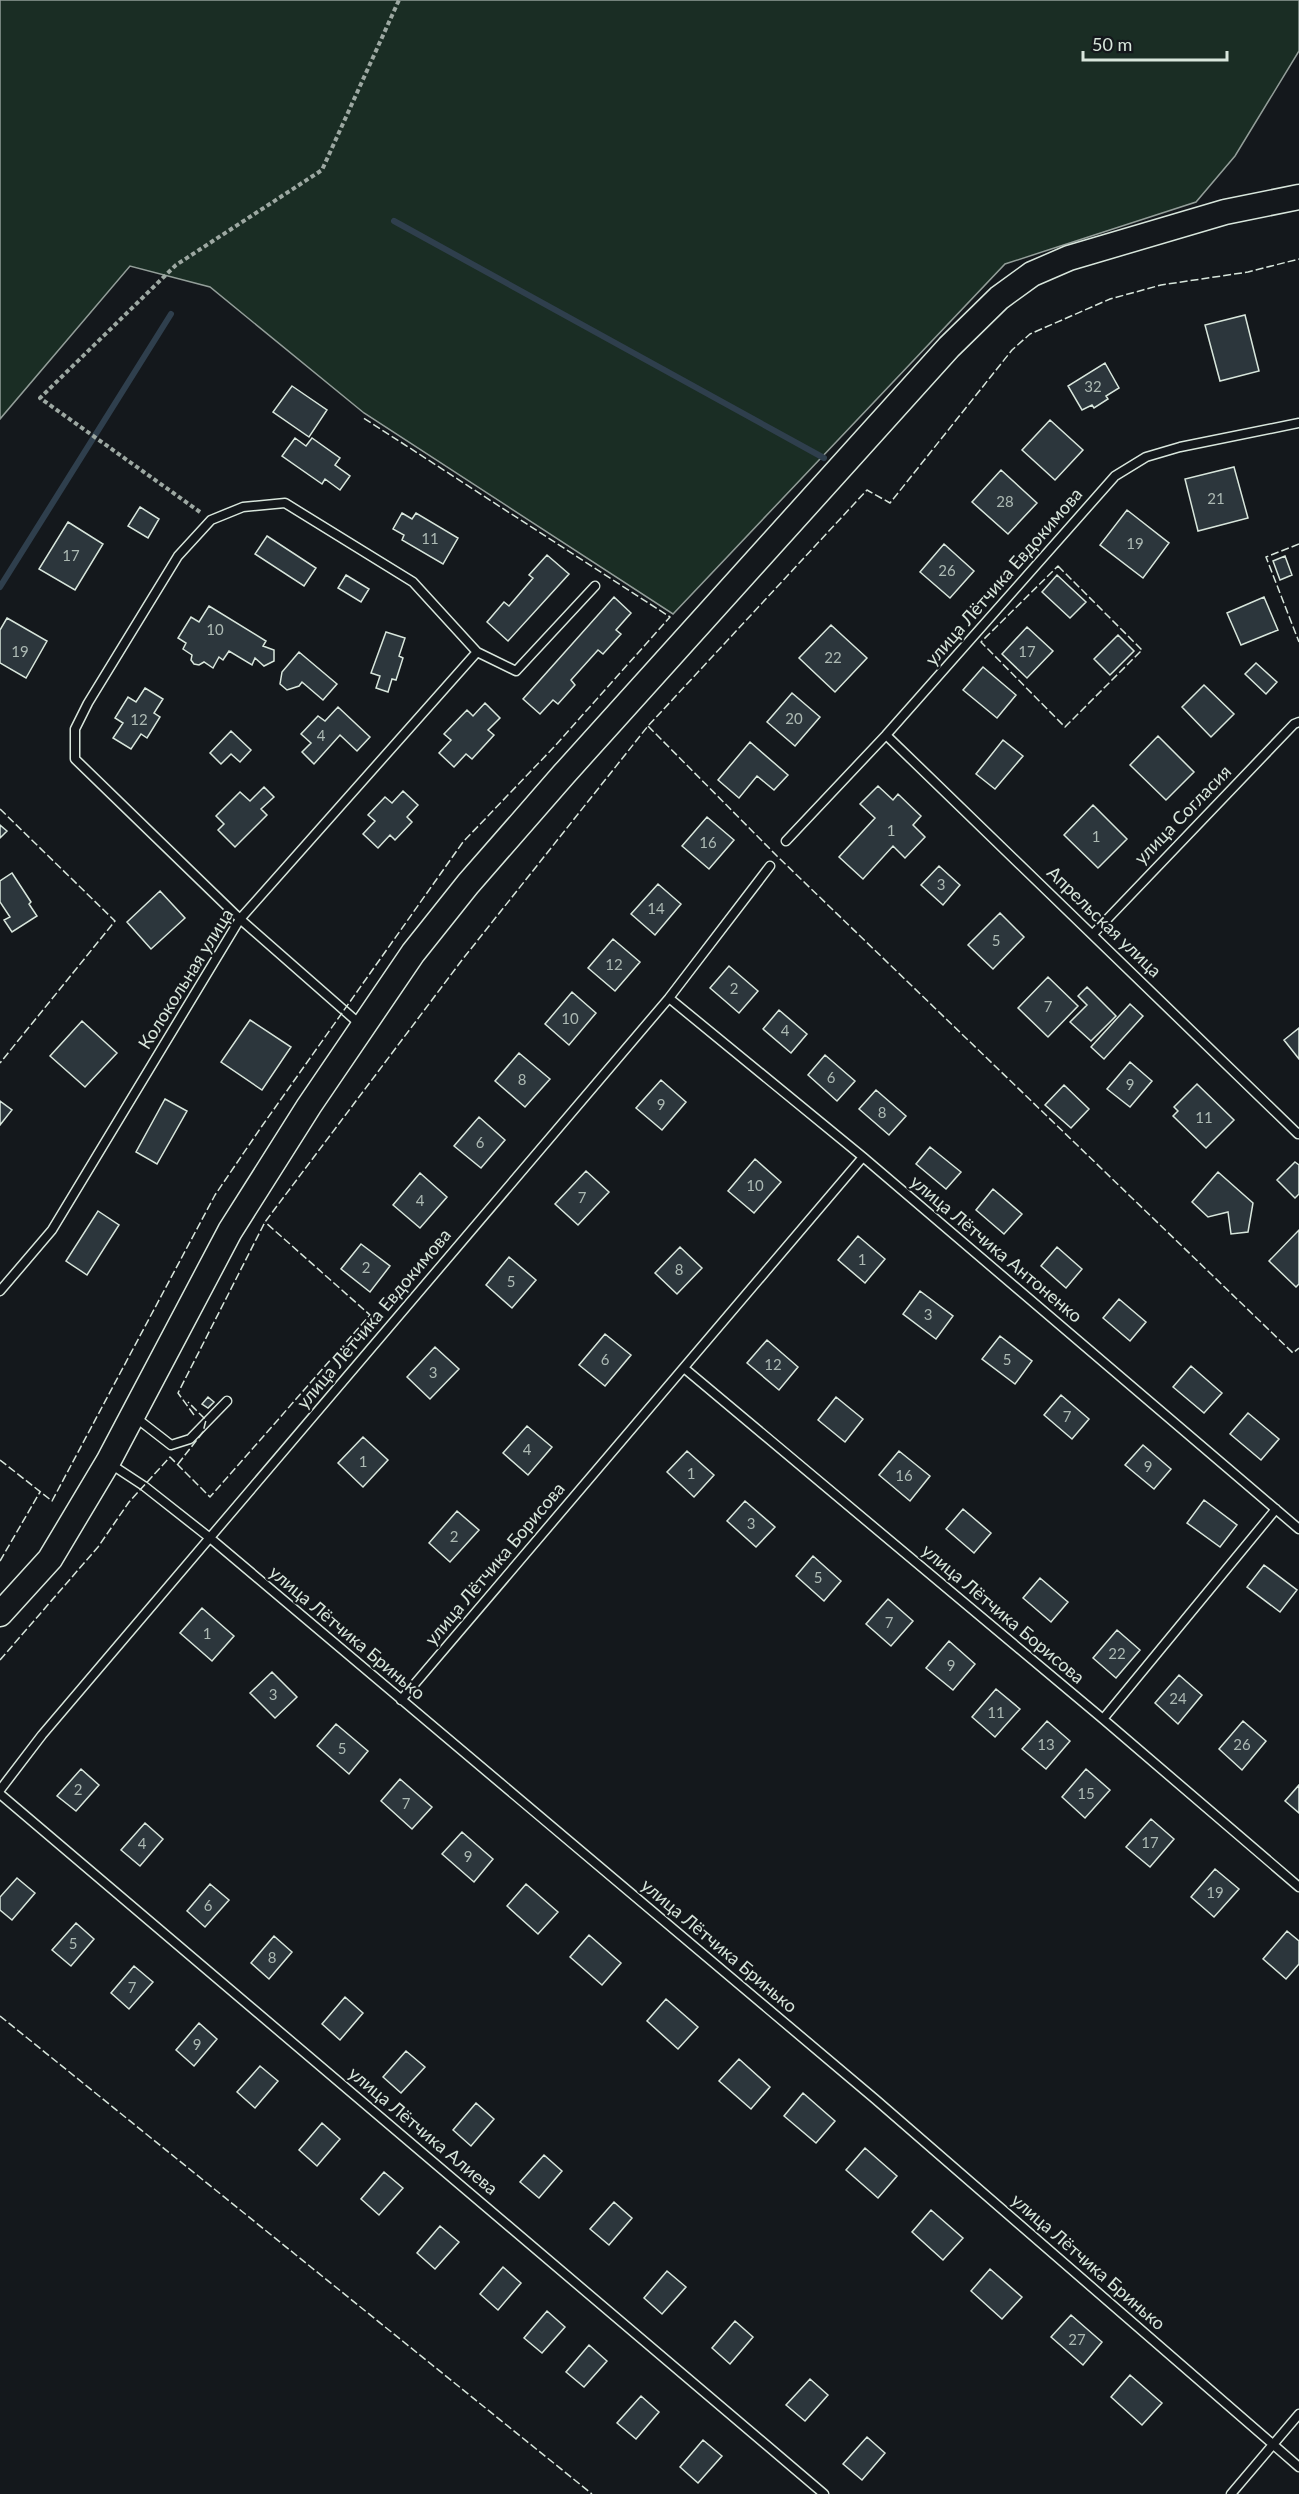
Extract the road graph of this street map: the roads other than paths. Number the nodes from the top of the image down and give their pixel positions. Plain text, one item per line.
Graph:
1 (1299, 197) edge
2 (1299, 423) edge
3 (595, 585) dead end
4 (477, 652) junction
5 (1299, 722) edge
6 (886, 735) junction
7 (786, 841) dead end
8 (770, 866) dead end
9 (240, 919) junction
10 (1093, 934) junction
11 (669, 998) junction
12 (362, 1027) junction
13 (1298, 1134) edge
14 (862, 1157) junction
15 (0, 1291) edge
16 (684, 1368) junction
17 (227, 1401) dead end
18 (132, 1415) junction
19 (108, 1462) junction
20 (1276, 1509) junction
21 (1299, 1529) edge
22 (210, 1539) junction
23 (0, 1614) edge
24 (401, 1700) junction
25 (1103, 1719) junction
26 (0, 1792) edge
27 (1299, 1887) edge
28 (1299, 2414) edge
29 (1273, 2444) junction
30 (1299, 2467) edge
31 (825, 2494) edge
32 (1231, 2494) edge

1 - 12 street
2 - 6 lane, улица Лётчика Евдокимова
3 - 4 lane
4 - 9 lane, Колокольная улица
4 - 9 lane
5 - 10 lane, улица Согласия
6 - 7 lane, улица Лётчика Евдокимова
6 - 10 lane, Апрельская улица
8 - 11 lane, улица Лётчика Евдокимова
9 - 12 lane
9 - 15 lane, Колокольная улица
10 - 13 lane, Апрельская улица
11 - 14 lane, улица Лётчика Антоненко
11 - 22 lane, улица Лётчика Евдокимова
12 - 18 street
14 - 16 lane, улица Лётчика Борисова
14 - 20 lane, улица Лётчика Антоненко
16 - 24 lane, улица Лётчика Борисова
16 - 25 lane, улица Лётчика Борисова
17 - 18 lane
18 - 19 street
19 - 22 lane, улица Лётчика Бринько
19 - 23 street
20 - 21 lane, улица Лётчика Антоненко
20 - 25 lane
22 - 24 lane, улица Лётчика Бринько
22 - 26 lane, улица Лётчика Евдокимова
24 - 29 lane, улица Лётчика Бринько
25 - 27 lane, улица Лётчика Борисова
26 - 31 lane, улица Лётчика Алиева
28 - 29 lane
29 - 30 lane, улица Лётчика Бринько
29 - 32 lane

